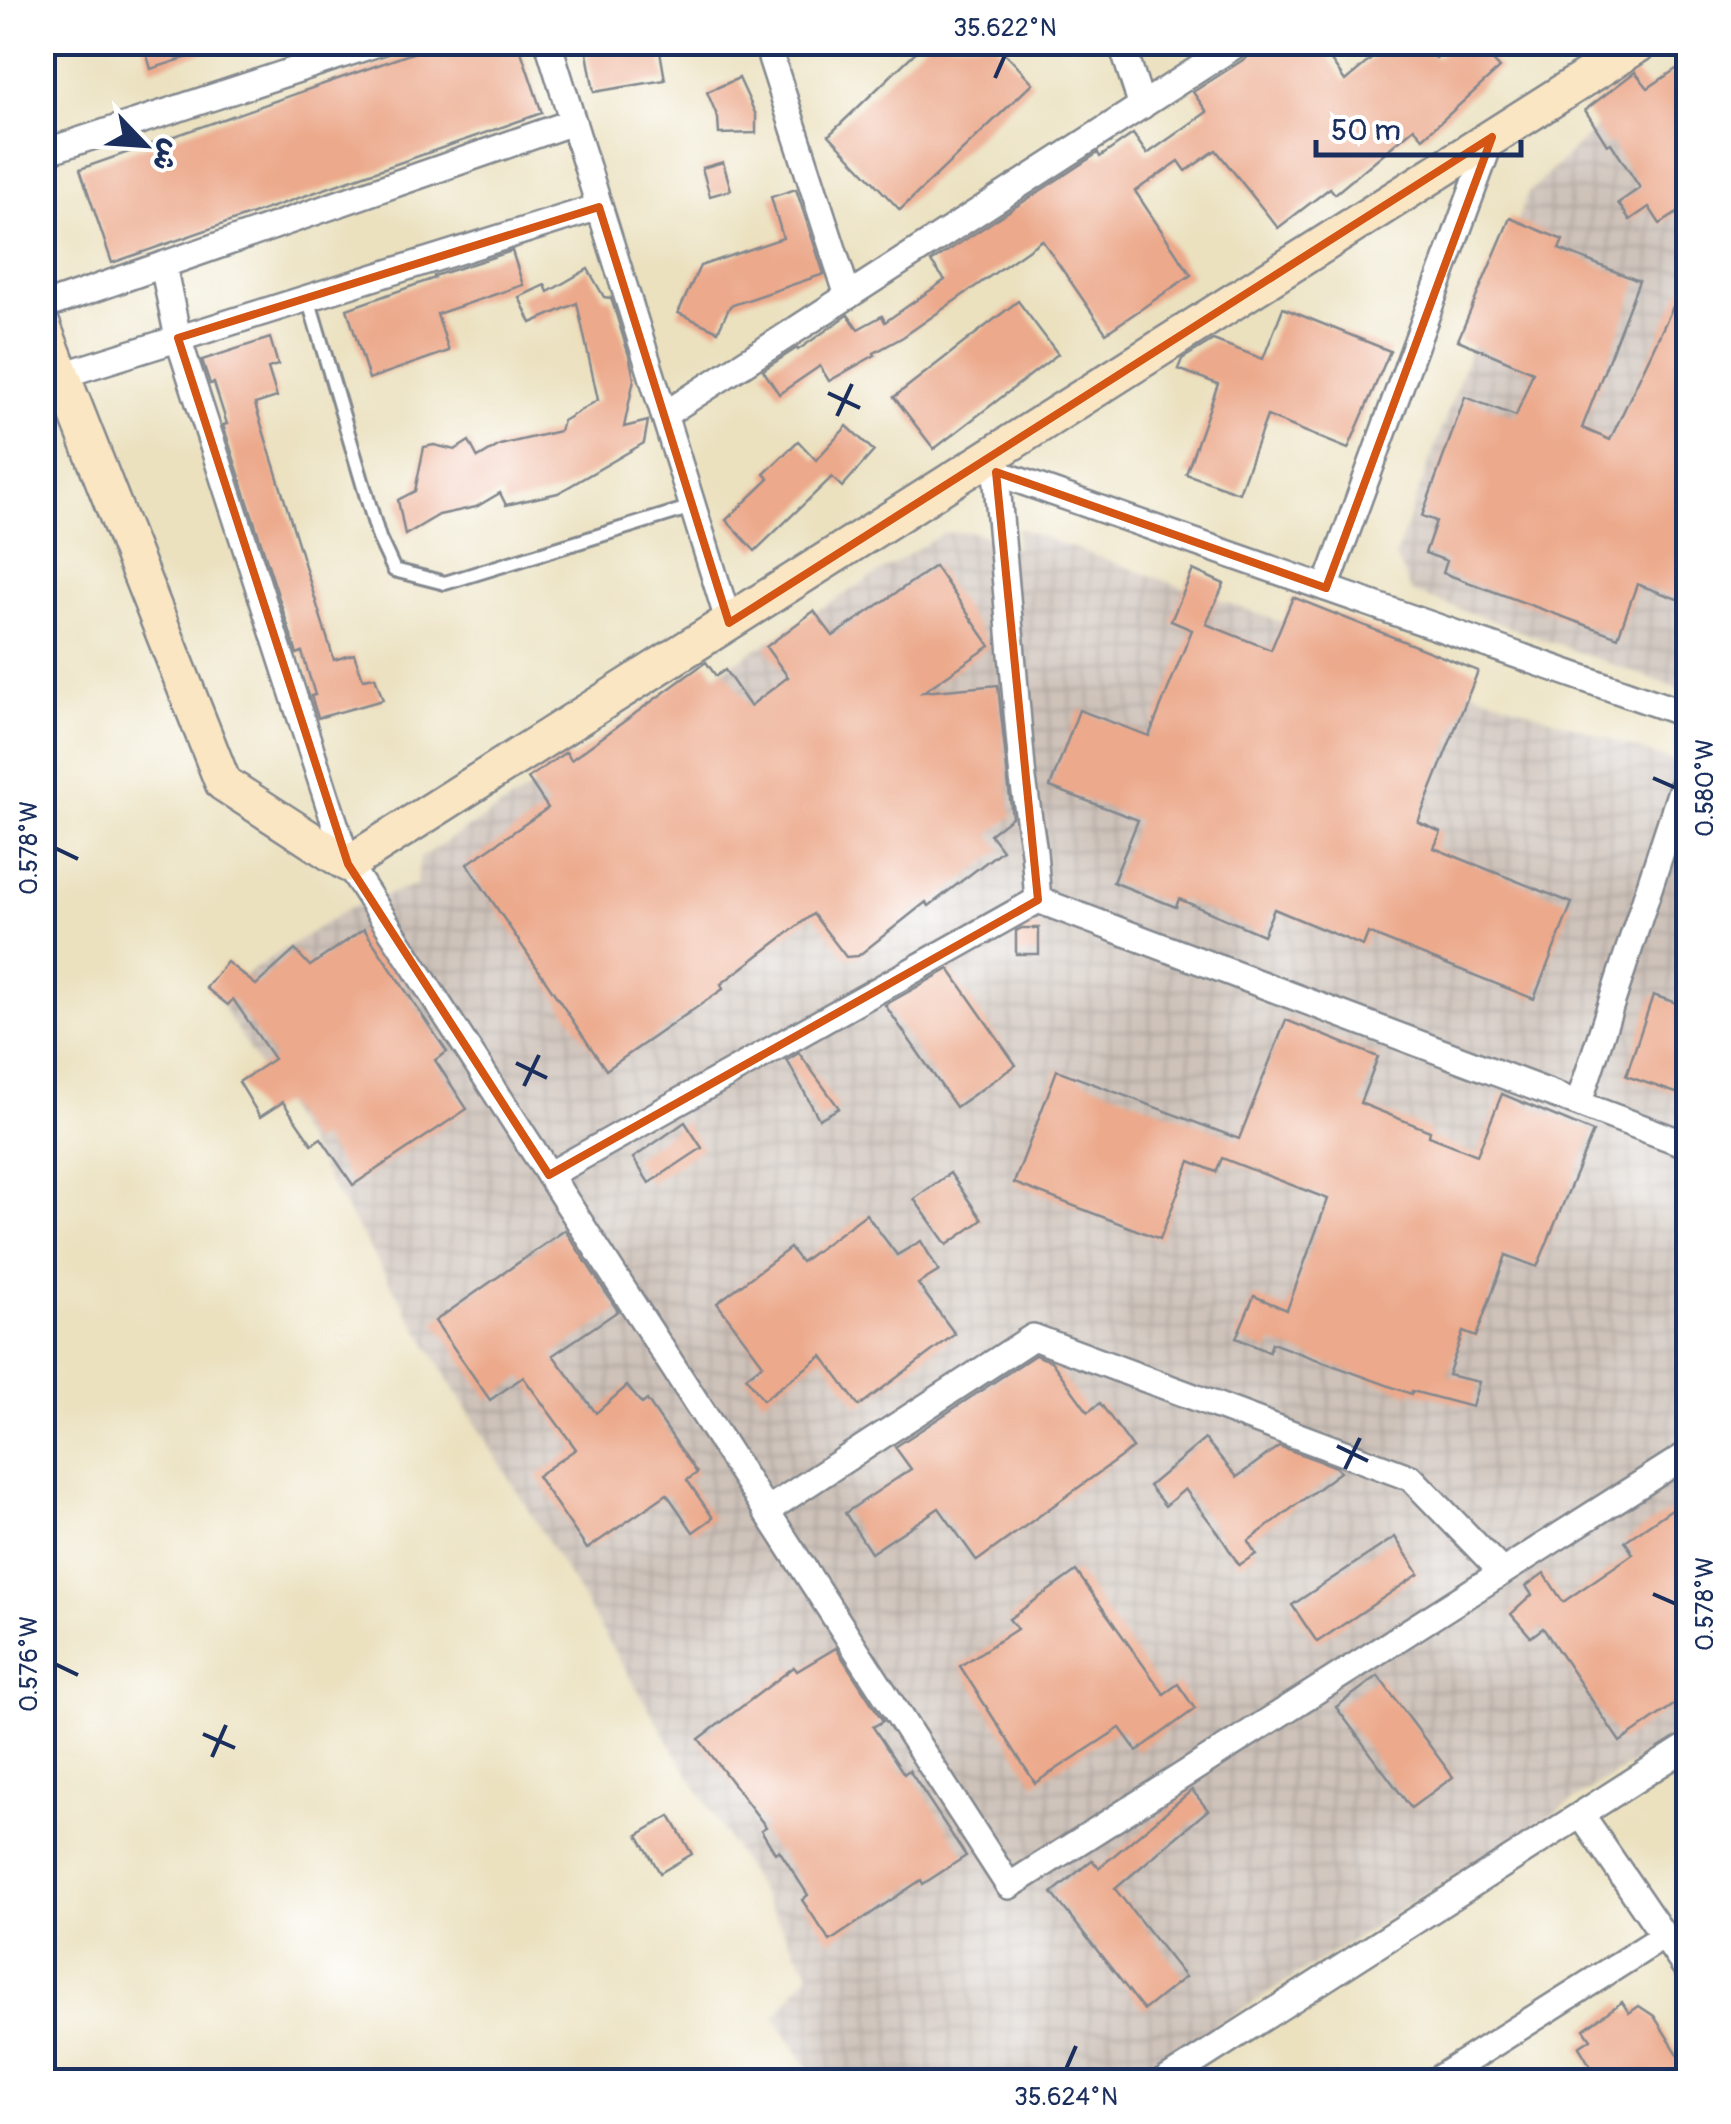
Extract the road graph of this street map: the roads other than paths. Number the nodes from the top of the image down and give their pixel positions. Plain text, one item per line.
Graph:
1 (380, 42) edge
2 (548, 42) edge
3 (766, 42) edge
4 (1121, 42) edge
5 (1240, 42) edge
6 (1642, 42) edge
7 (1142, 106) junction
8 (573, 122) junction
9 (1492, 137) junction
10 (42, 153) edge
11 (599, 207) junction
12 (164, 265) junction
13 (848, 296) junction
14 (308, 298) junction
15 (42, 307) edge
16 (42, 325) edge
17 (178, 338) junction
18 (62, 374) junction
19 (664, 416) junction
20 (986, 468) junction
21 (692, 507) junction
22 (1326, 588) junction
23 (728, 624) junction
24 (1688, 714) edge
25 (1688, 769) edge
26 (348, 864) junction
27 (1038, 900) junction
28 (1579, 1102) junction
29 (1688, 1145) edge
30 (549, 1174) junction
31 (1688, 1454) edge
32 (766, 1510) junction
33 (1502, 1572) junction
34 (1688, 1746) edge
35 (1582, 1815) junction
36 (1664, 1936) junction
37 (1688, 1971) edge
38 (1163, 2082) edge
39 (1433, 2082) edge

1 - 10 street
2 - 8 street
3 - 13 street
4 - 7 street
5 - 7 street
6 - 9 street
7 - 13 street
8 - 11 street
8 - 12 street
9 - 20 street
9 - 22 street
11 - 14 street
11 - 19 street
12 - 15 street
12 - 17 street
13 - 19 street
14 - 17 street
14 - 21 lane
16 - 18 street
17 - 18 street
17 - 26 street
18 - 26 street
19 - 21 street
20 - 22 street
20 - 23 street
20 - 27 street
21 - 23 street
22 - 24 street
23 - 26 street
25 - 28 street
26 - 30 street
27 - 28 street
27 - 30 street
28 - 29 street
30 - 32 street
31 - 33 street
32 - 33 street
32 - 33 street
34 - 35 street
35 - 36 street
35 - 38 street
36 - 37 street
36 - 39 street

